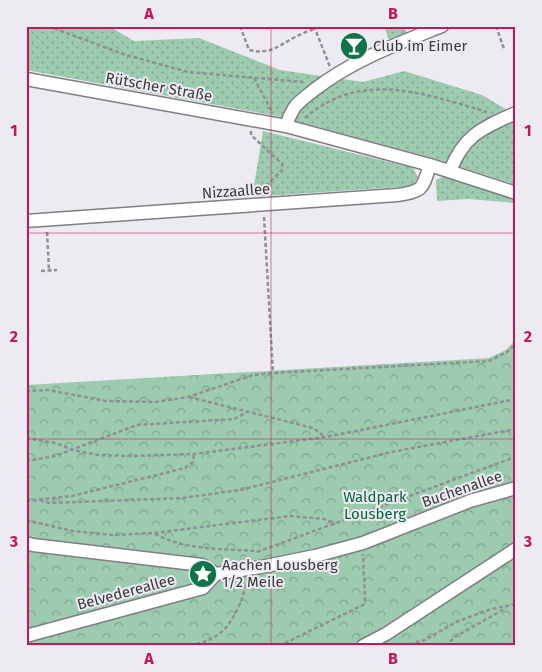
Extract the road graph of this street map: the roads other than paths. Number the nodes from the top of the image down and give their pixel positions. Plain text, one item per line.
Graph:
1 (442, 26) edge
2 (26, 79) edge
3 (510, 115) edge
4 (290, 127) junction
5 (430, 165) junction
6 (450, 171) junction
7 (516, 193) edge
8 (26, 221) edge
9 (516, 488) edge
10 (26, 543) edge
11 (516, 548) edge
12 (216, 574) junction
13 (26, 636) edge
14 (363, 646) edge

1 - 4 street
2 - 4 street, Rütscher Straße
3 - 6 street
4 - 5 street, Rütscher Straße
5 - 6 street, Rütscher Straße
5 - 8 street, Nizzaallee
6 - 7 street, Rütscher Straße
9 - 12 street, Buchenallee
10 - 12 street, Belvedereallee
11 - 14 street
12 - 13 street, Belvedereallee

